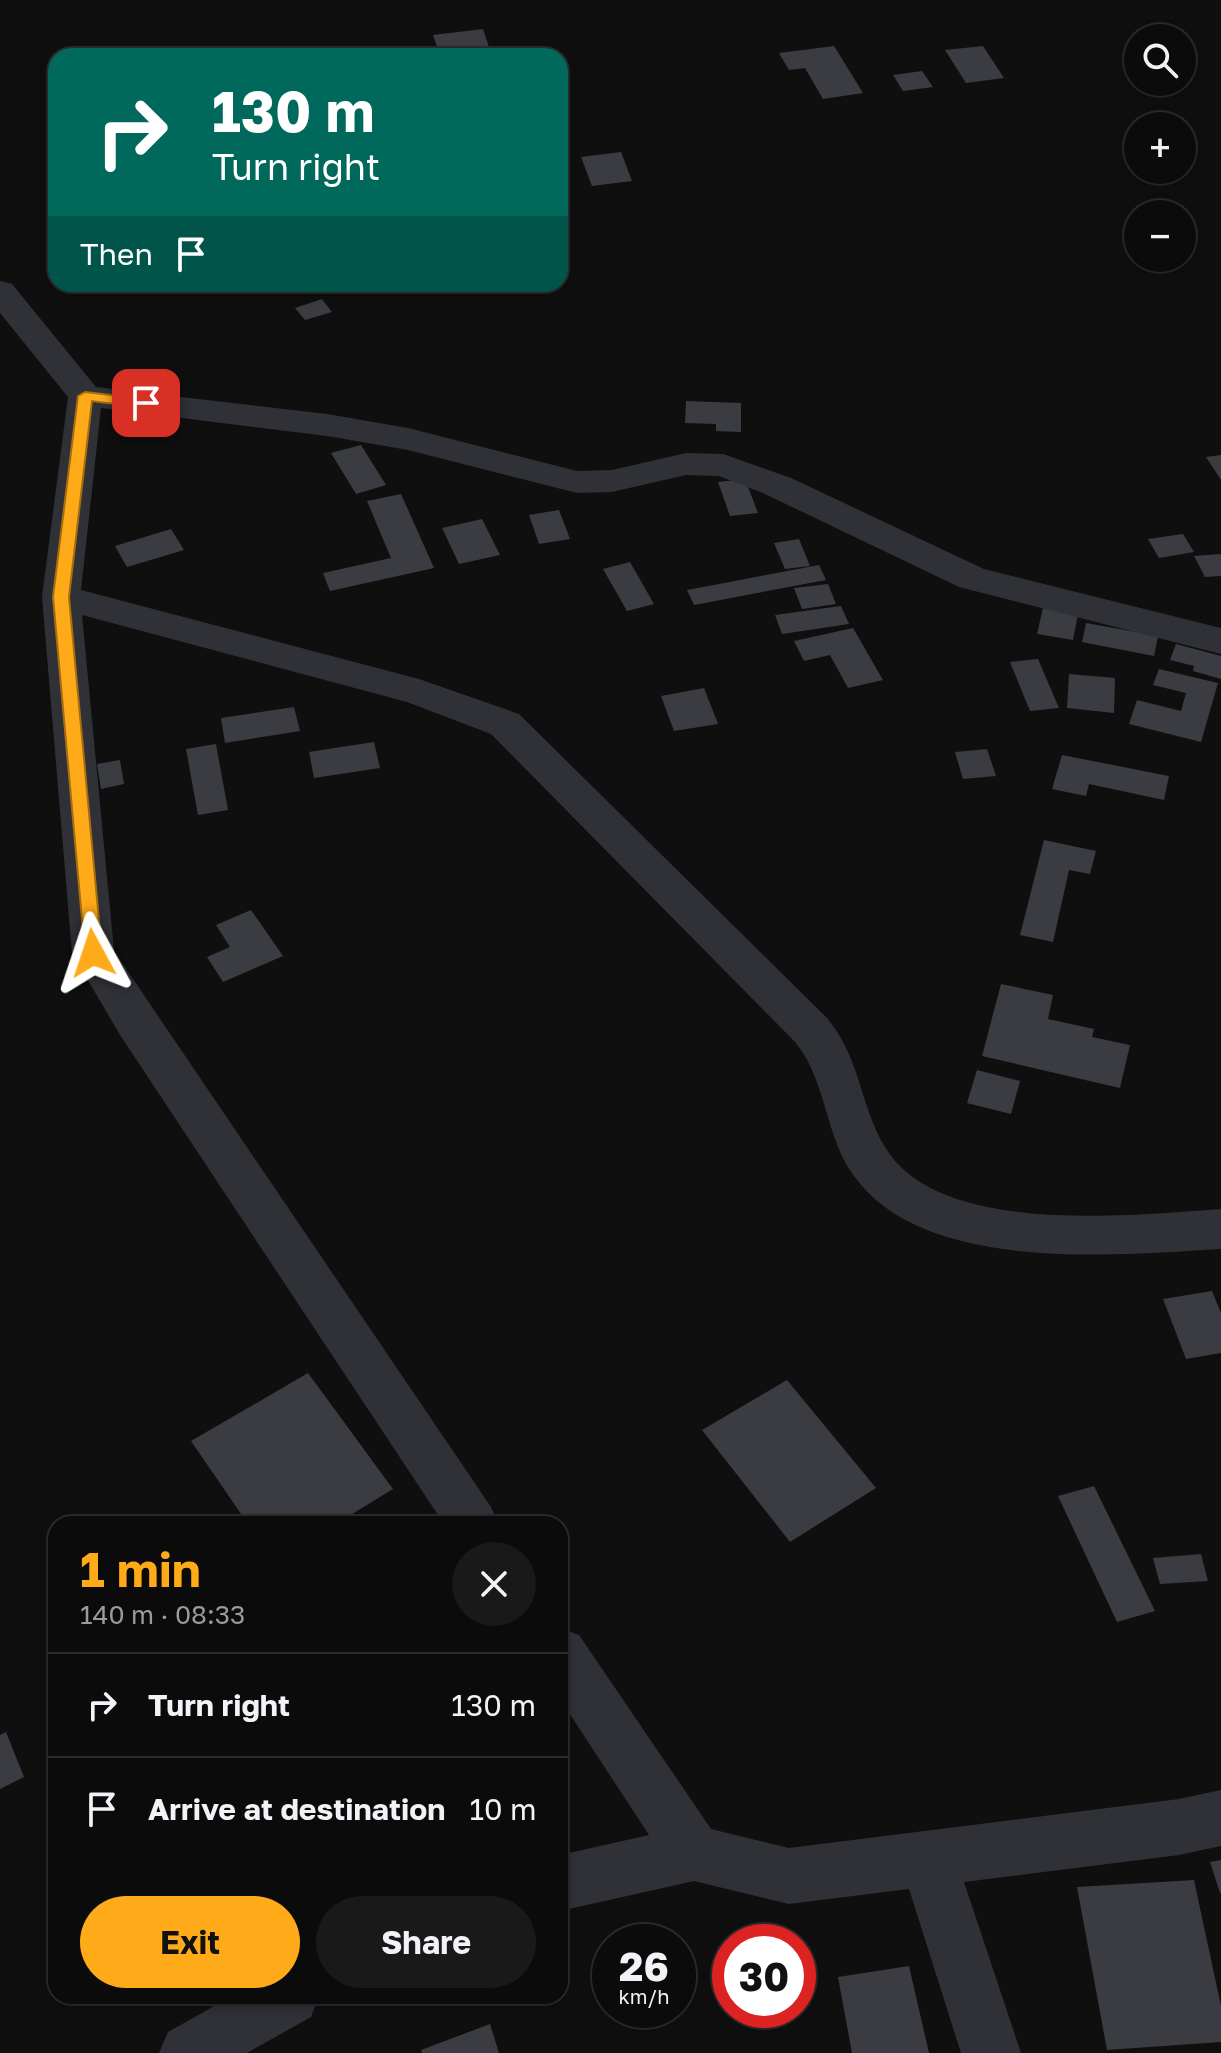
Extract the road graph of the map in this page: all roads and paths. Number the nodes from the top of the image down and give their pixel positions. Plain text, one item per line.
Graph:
1 (0, 291) edge
2 (85, 396) junction
3 (61, 597) junction
4 (1221, 641) edge
5 (1221, 1229) edge
6 (468, 1516) edge
7 (568, 1665) edge
8 (1221, 1818) edge
9 (694, 1853) junction
10 (928, 1859) junction
11 (568, 1881) edge
12 (276, 2004) edge
13 (189, 2053) edge
14 (991, 2053) edge

1 - 2 street
2 - 3 street
2 - 4 street
3 - 5 street
3 - 6 street
7 - 9 street
8 - 10 street
9 - 10 street
9 - 11 street
10 - 14 street
12 - 13 street

